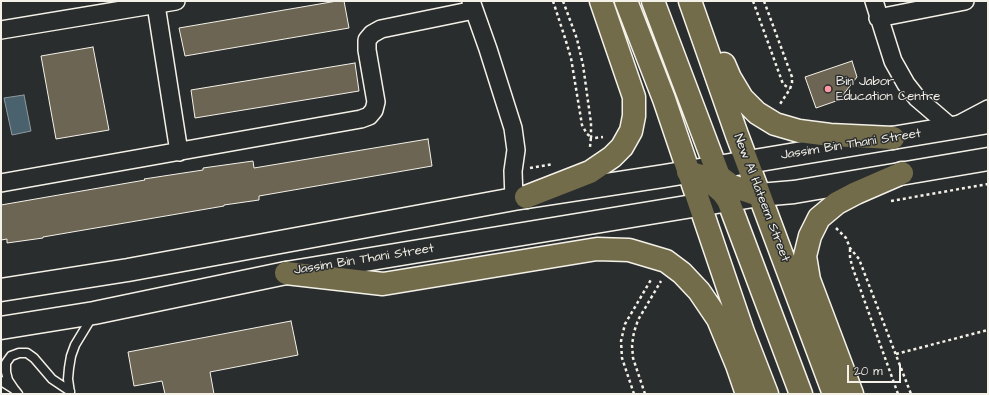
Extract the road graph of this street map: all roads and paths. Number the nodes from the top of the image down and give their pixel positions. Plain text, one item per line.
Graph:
1 (176, 1) edge
2 (553, 1) edge
3 (563, 1) edge
4 (601, 1) edge
5 (626, 1) edge
6 (653, 1) edge
7 (690, 1) edge
8 (701, 1) edge
9 (753, 1) edge
10 (764, 1) edge
11 (874, 1) edge
12 (965, 1) edge
13 (156, 5) junction
14 (472, 6) edge
15 (878, 18) junction
16 (1, 30) edge
17 (790, 89) junction
18 (779, 106) dead end
19 (988, 109) edge
20 (988, 122) edge
21 (952, 128) junction
22 (591, 137) junction
23 (893, 138) junction
24 (589, 150) dead end
25 (179, 152) junction
26 (988, 159) edge
27 (747, 162) junction
28 (558, 163) dead end
29 (963, 163) junction
30 (715, 167) junction
31 (988, 168) edge
32 (513, 171) junction
33 (688, 172) junction
34 (902, 173) junction
35 (1, 184) edge
36 (988, 184) edge
37 (759, 195) junction
38 (520, 198) junction
39 (728, 200) junction
40 (889, 201) dead end
41 (699, 205) junction
42 (833, 225) dead end
43 (850, 248) junction
44 (286, 273) junction
45 (654, 275) dead end
46 (662, 278) dead end
47 (1, 290) edge
48 (94, 313) junction
49 (1, 328) edge
50 (988, 330) edge
51 (896, 354) junction
52 (1, 381) edge
53 (16, 392) edge
54 (70, 392) edge
55 (634, 394) edge
56 (645, 394) edge
57 (747, 394) edge
58 (767, 394) edge
59 (801, 394) edge
60 (834, 394) edge
61 (852, 394) edge
62 (898, 394) edge
63 (911, 394) edge

1 - 13 street
2 - 22 path
3 - 22 path
4 - 38 main road
5 - 33 main road
6 - 30 main road
7 - 27 main road, New Al Hateem Street
8 - 23 main road
9 - 17 path
10 - 17 path
11 - 15 street
12 - 15 street
13 - 16 street
13 - 25 street
14 - 25 street
14 - 32 street
15 - 21 street
17 - 18 path
19 - 21 street
20 - 21 main road, Jassim Bin Thani Street
21 - 23 main road, Jassim Bin Thani Street
22 - 24 path
23 - 27 main road, Jassim Bin Thani Street
25 - 35 street
26 - 29 main road
27 - 30 main road, Jassim Bin Thani Street
27 - 37 main road, New Al Hateem Street
28 - 32 path
29 - 31 street
29 - 34 main road
30 - 33 main road, Jassim Bin Thani Street
30 - 37 main road
32 - 38 street
33 - 38 main road
33 - 39 main road
33 - 41 main road
34 - 37 main road
34 - 61 main road
36 - 40 path
37 - 39 main road, Jassim Bin Thani Street
37 - 60 main road, New Al Hateem Street
38 - 47 main road
39 - 41 main road, Jassim Bin Thani Street
39 - 59 main road
41 - 44 main road, Jassim Bin Thani Street
41 - 58 main road
42 - 43 path
43 - 51 path
43 - 62 path
44 - 48 main road, Jassim Bin Thani Street
44 - 57 main road
45 - 55 path
46 - 56 path
48 - 49 main road, Jassim Bin Thani Street
48 - 54 lane
50 - 51 path
51 - 63 path
52 - 53 lane
53 - 54 lane

